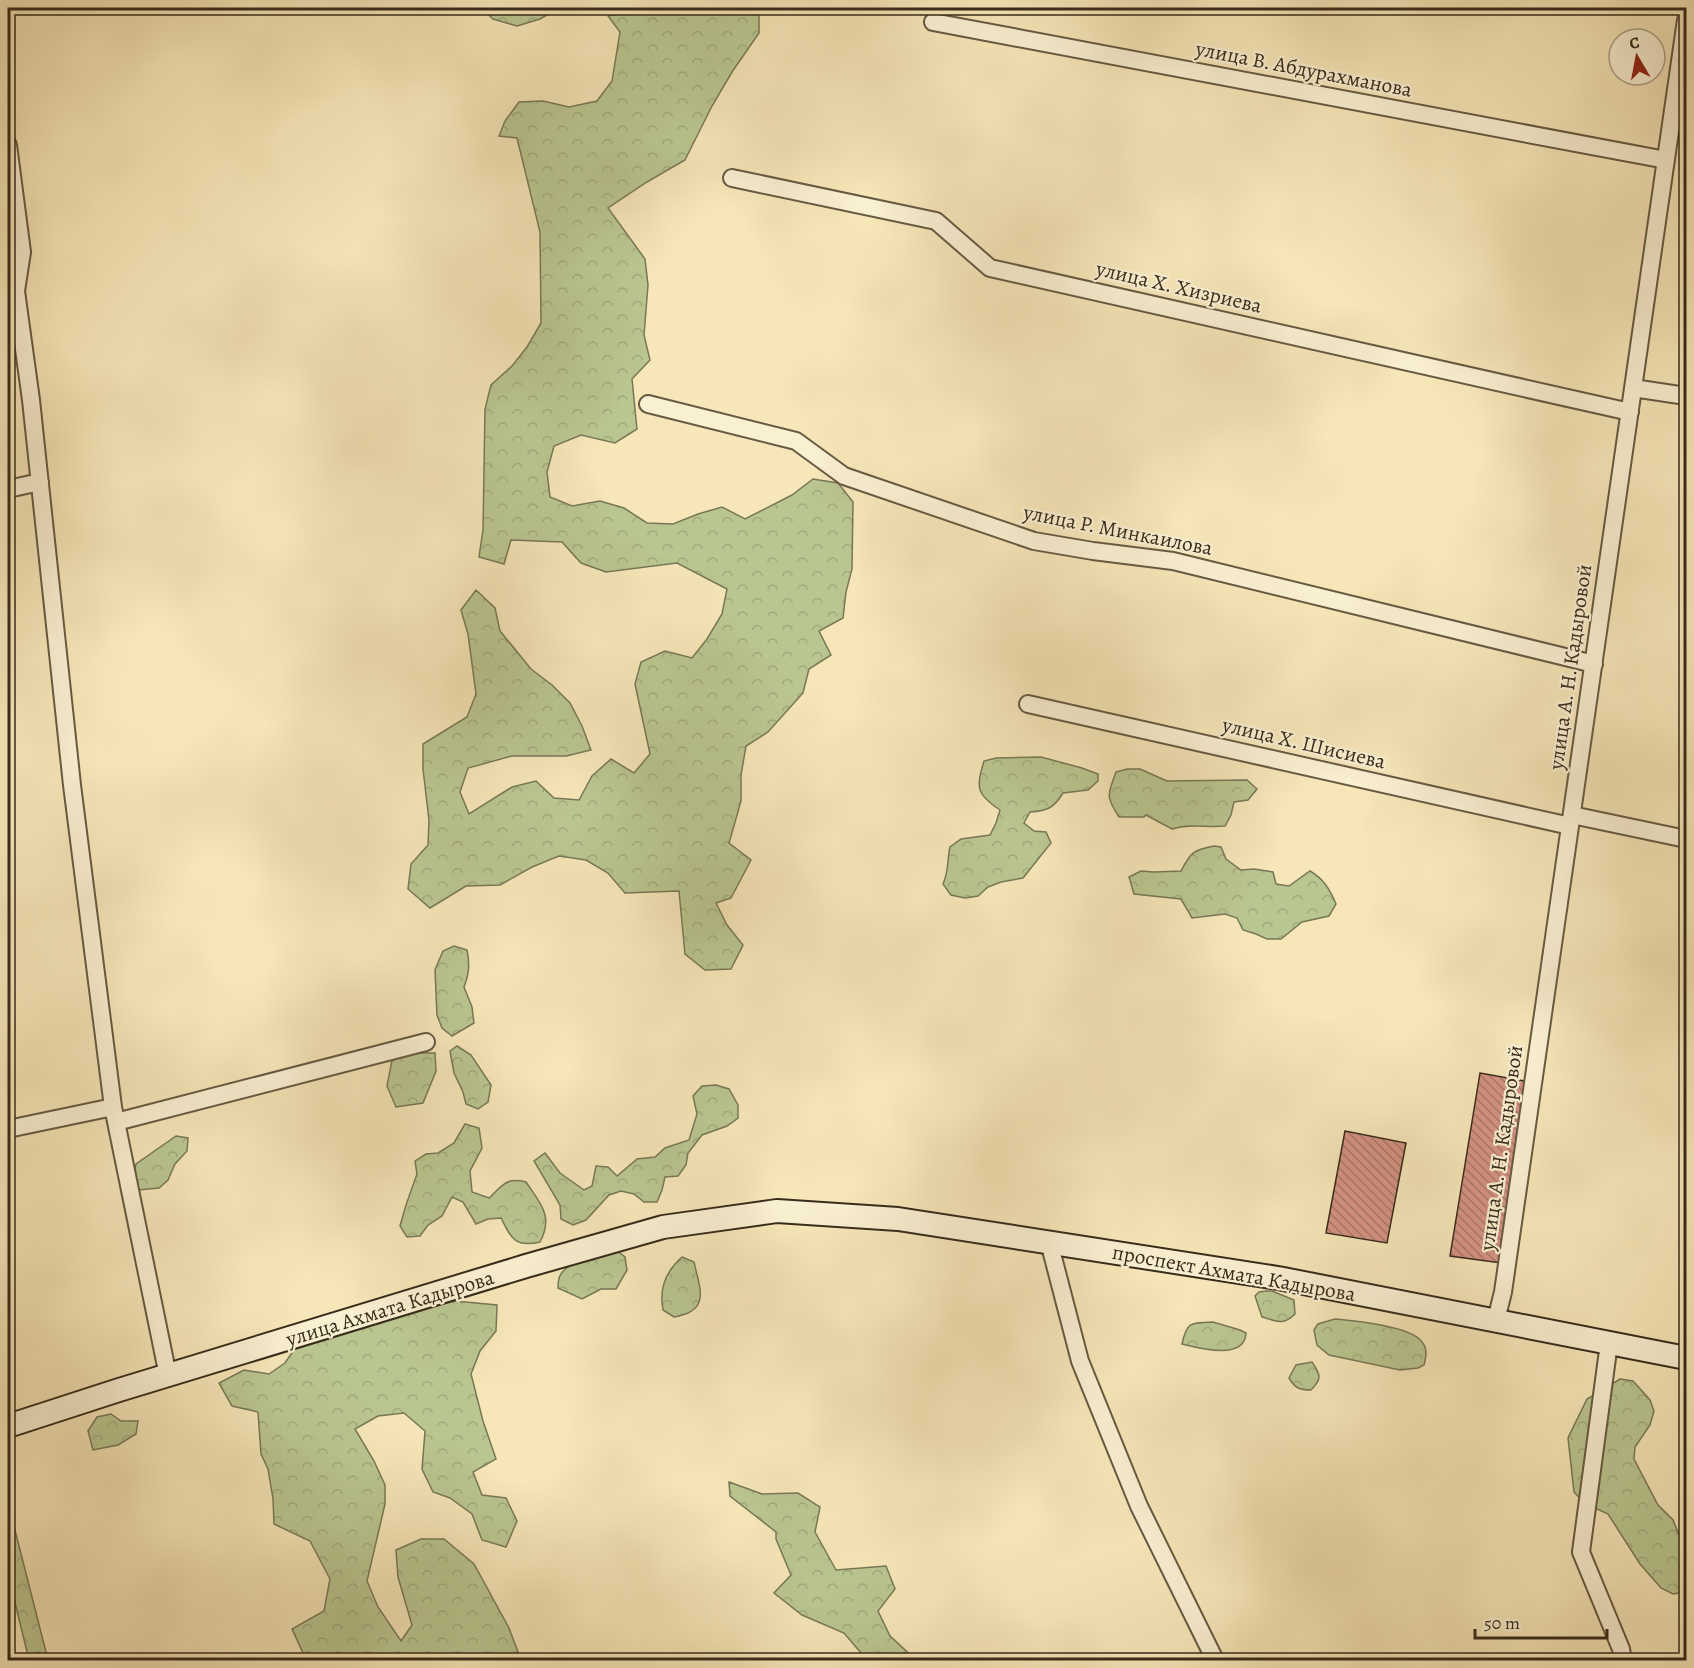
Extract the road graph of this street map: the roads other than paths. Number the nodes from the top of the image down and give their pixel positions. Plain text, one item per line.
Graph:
1 (1686, 20) edge
2 (933, 22) dead end
3 (8, 145) edge
4 (1666, 160) junction
5 (732, 178) dead end
6 (1633, 388) junction
7 (1686, 396) edge
8 (648, 404) dead end
9 (1630, 412) junction
10 (40, 482) junction
11 (8, 489) edge
12 (1594, 664) junction
13 (1028, 704) dead end
14 (1571, 821) junction
15 (1686, 839) edge
16 (426, 1042) dead end
17 (114, 1114) junction
18 (8, 1129) edge
19 (777, 1211) joint
20 (1049, 1242) junction
21 (1496, 1320) junction
22 (1609, 1342) junction
23 (1686, 1358) edge
24 (168, 1376) junction
25 (8, 1426) edge
26 (1215, 1660) edge
27 (1623, 1660) edge

1 - 4 street, улица А. Н. Кадыровой
2 - 4 street, улица В. Абдурахманова
3 - 10 street
4 - 6 street, улица А. Н. Кадыровой
5 - 9 street, улица Х. Хизриева
6 - 7 street
6 - 9 street, улица А. Н. Кадыровой
8 - 12 street, улица Р. Минкаилова
9 - 12 street, улица А. Н. Кадыровой
10 - 11 street
10 - 17 street
12 - 14 street, улица А. Н. Кадыровой
13 - 14 street, улица Х. Шисиева
14 - 15 street, улица Х. Шисиева
14 - 21 street, улица А. Н. Кадыровой
16 - 17 street
17 - 18 street
17 - 24 street
19 - 20 street, проспект Ахмата Кадырова
19 - 24 street, улица Ахмата Кадырова
20 - 21 street, проспект Ахмата Кадырова
20 - 26 street
21 - 22 street, проспект Ахмата Кадырова
22 - 23 street, проспект Ахмата Кадырова
22 - 27 street
24 - 25 street, улица Ахмата Кадырова

